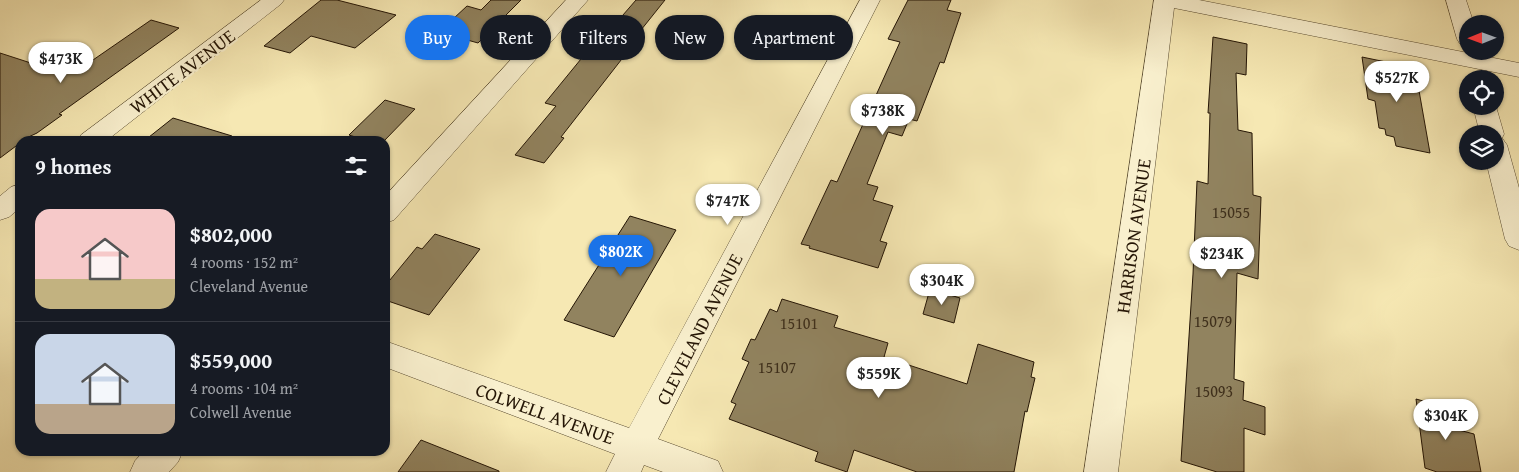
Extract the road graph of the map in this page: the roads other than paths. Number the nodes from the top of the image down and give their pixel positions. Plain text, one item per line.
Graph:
1 (274, 0) edge
2 (578, 0) edge
3 (870, 0) edge
4 (1166, 0) edge
5 (1456, 0) edge
6 (1460, 15) edge
7 (1459, 56) edge
8 (1480, 60) edge
9 (1519, 70) edge
10 (97, 136) edge
11 (1501, 170) edge
12 (15, 198) edge
13 (390, 207) edge
14 (0, 210) edge
15 (15, 215) edge
16 (1519, 239) edge
17 (390, 356) edge
18 (161, 456) edge
19 (631, 459) edge
20 (147, 472) edge
21 (706, 472) edge
22 (1102, 472) edge

1 - 10 street, WHITE AVENUE
2 - 13 street
3 - 19 street, CLEVELAND AVENUE
4 - 7 street
4 - 22 street, HARRISON AVENUE
5 - 6 street
8 - 9 street
11 - 16 street
12 - 14 street
14 - 15 street
17 - 19 street, COLWELL AVENUE
18 - 20 street
19 - 21 street, COLWELL AVENUE

